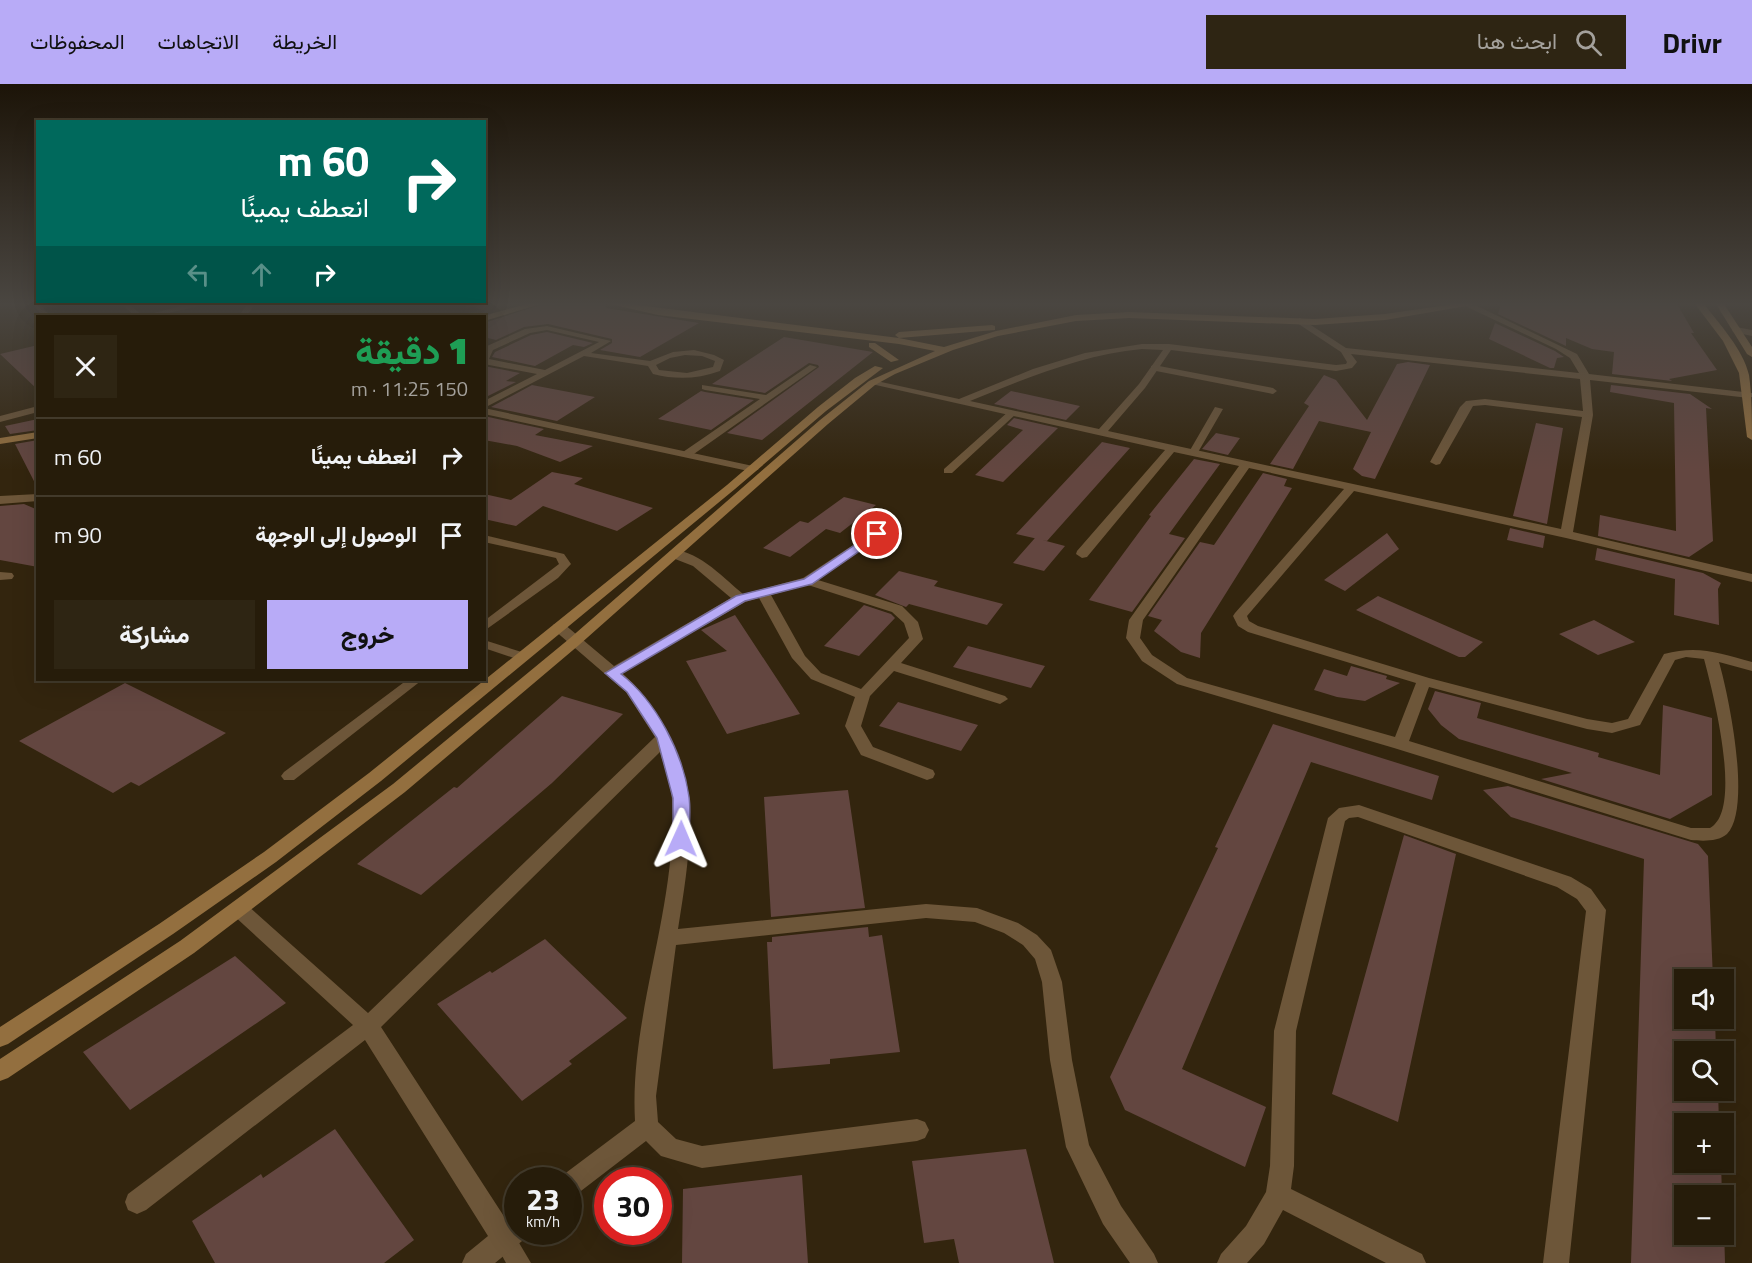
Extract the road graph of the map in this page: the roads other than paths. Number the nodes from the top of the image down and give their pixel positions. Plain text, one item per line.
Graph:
1 (574, 359) edge
2 (618, 359) edge
3 (658, 359) edge
4 (718, 359) edge
5 (898, 359) edge
6 (914, 359) edge
7 (1074, 359) edge
8 (1160, 359) edge
9 (1264, 359) edge
10 (1351, 359) edge
11 (1431, 359) edge
12 (1576, 359) edge
13 (1737, 359) edge
14 (894, 360) joint
15 (486, 361) edge
16 (651, 364) junction
17 (813, 367) dead end
18 (1154, 368) junction
19 (547, 373) junction
20 (1585, 375) junction
21 (872, 383) junction
22 (705, 387) dead end
23 (1273, 391) dead end
24 (1749, 395) junction
25 (767, 398) junction
26 (960, 402) junction
27 (486, 404) edge
28 (1218, 409) dead end
29 (36, 410) edge
30 (486, 411) edge
31 (1012, 413) junction
32 (1588, 415) junction
33 (0, 419) edge
34 (1102, 432) junction
35 (36, 435) edge
36 (1752, 436) edge
37 (0, 441) edge
38 (1172, 448) junction
39 (1194, 452) junction
40 (687, 454) junction
41 (1436, 462) dead end
42 (1246, 464) junction
43 (753, 469) junction
44 (948, 471) dead end
45 (1352, 487) junction
46 (36, 497) edge
47 (0, 500) edge
48 (894, 522) dead end
49 (1566, 534) junction
50 (486, 538) edge
51 (675, 554) junction
52 (1082, 554) dead end
53 (1752, 578) edge
54 (808, 581) junction
55 (764, 594) junction
56 (741, 599) junction
57 (486, 626) edge
58 (566, 634) junction
59 (486, 645) edge
60 (1710, 655) junction
61 (523, 657) junction
62 (891, 665) junction
63 (1752, 667) edge
64 (612, 673) junction
65 (414, 681) edge
66 (1424, 681) junction
67 (863, 695) junction
68 (1000, 699) dead end
69 (664, 738) junction
70 (1400, 744) junction
71 (927, 774) dead end
72 (289, 776) dead end
73 (240, 909) junction
74 (668, 938) junction
75 (368, 1026) junction
76 (0, 1038) edge
77 (0, 1071) edge
78 (647, 1126) junction
79 (917, 1130) dead end
80 (582, 1175) edge
81 (1278, 1195) junction
82 (136, 1202) dead end
83 (504, 1223) edge
84 (504, 1239) edge
85 (514, 1245) edge
86 (475, 1263) edge
87 (519, 1263) edge
88 (1145, 1263) edge
89 (1230, 1263) edge
90 (1413, 1263) edge
91 (1556, 1263) edge

1 - 19 lane
2 - 16 lane
3 - 16 lane
4 - 16 lane
5 - 14 main road
6 - 21 main road
7 - 26 street
8 - 18 street
9 - 10 street
11 - 20 street
12 - 20 street
13 - 24 main road
14 - 43 main road
15 - 19 lane
17 - 25 lane
18 - 23 lane
18 - 34 street
19 - 27 lane
20 - 24 street
20 - 32 street
21 - 26 street
21 - 51 main road
22 - 25 lane
24 - 36 main road
25 - 40 lane
26 - 31 street
28 - 39 lane
29 - 33 street
30 - 40 street
31 - 34 street
31 - 44 lane
32 - 41 street
32 - 49 street
34 - 38 street
35 - 37 main road
38 - 39 street
38 - 52 street
39 - 42 street
40 - 43 street
42 - 45 street
42 - 70 street
43 - 58 main road
45 - 49 street
45 - 66 street
46 - 47 street
48 - 54 street
49 - 53 street
50 - 57 lane
51 - 56 street
51 - 58 main road
54 - 55 street
54 - 62 street
55 - 56 street
55 - 67 street
56 - 64 street
58 - 61 main road
58 - 64 street
58 - 73 main road
59 - 61 lane
60 - 63 street
60 - 66 street
60 - 70 street
61 - 76 main road
62 - 67 street
62 - 68 street
64 - 69 street
65 - 72 lane
66 - 70 street
67 - 71 street
69 - 74 street
69 - 75 street
73 - 75 street
73 - 77 main road
74 - 78 street
74 - 88 street
75 - 82 street
75 - 83 street
78 - 79 street
78 - 80 street
81 - 89 street
81 - 90 street
81 - 91 street
84 - 86 street
85 - 87 lane

